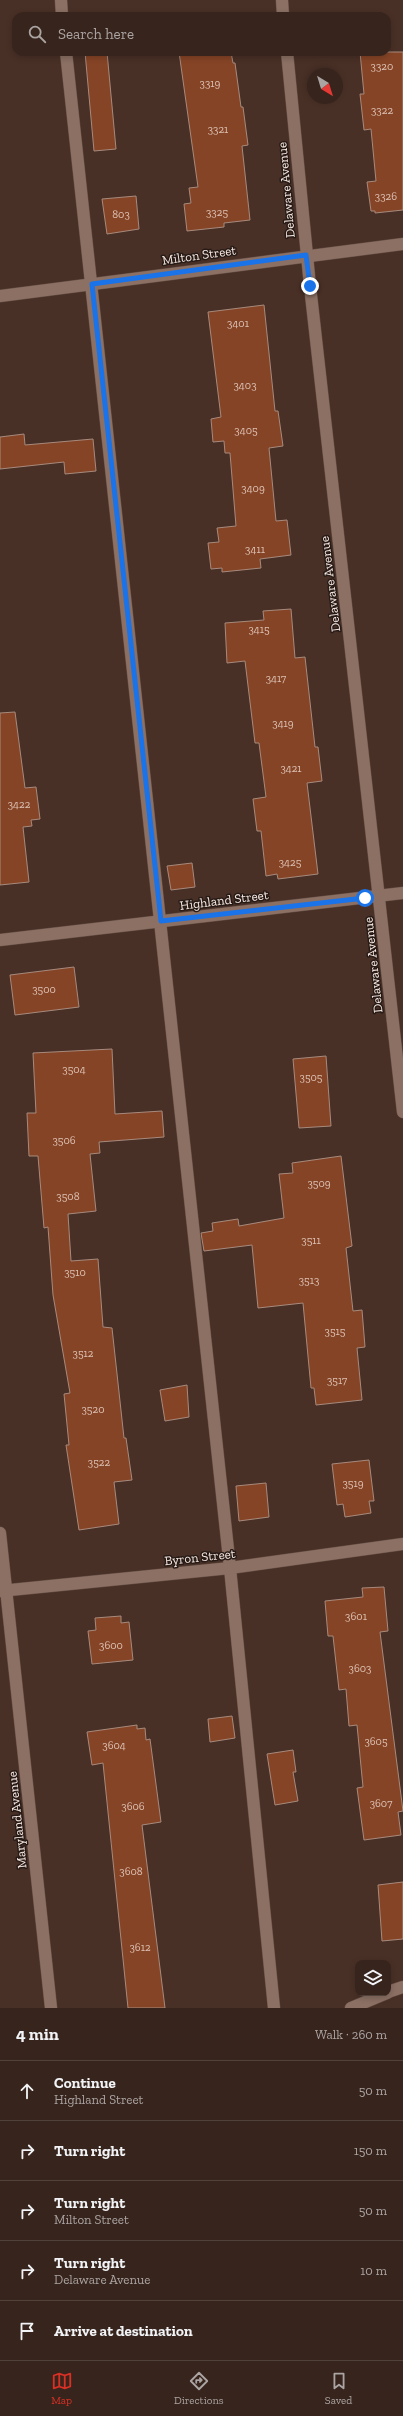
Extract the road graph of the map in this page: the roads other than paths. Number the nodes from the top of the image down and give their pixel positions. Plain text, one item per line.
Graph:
1 (61, 0) edge
2 (282, 0) edge
3 (62, 12) edge
4 (283, 12) edge
5 (66, 56) edge
6 (287, 56) edge
7 (403, 244) edge
8 (306, 255) junction
9 (92, 284) junction
10 (0, 296) edge
11 (403, 894) edge
12 (380, 896) junction
13 (161, 921) junction
14 (0, 940) edge
15 (403, 1112) edge
16 (0, 1533) edge
17 (403, 1544) edge
18 (230, 1568) junction
19 (4, 1591) edge
20 (396, 1991) edge
21 (51, 2008) edge
22 (274, 2008) edge
23 (351, 2008) edge

1 - 3 street
2 - 4 street
5 - 9 street
6 - 8 street, Delaware Avenue
7 - 8 street, Milton Street
8 - 9 street, Milton Street
8 - 12 street, Delaware Avenue
9 - 10 street, Milton Street
9 - 13 street
11 - 12 street, Highland Street
12 - 13 street, Highland Street
12 - 15 street, Delaware Avenue
13 - 14 street, Highland Street
13 - 18 street
16 - 19 street, Maryland Avenue
17 - 18 street, Byron Street
18 - 19 street, Byron Street
18 - 22 street
19 - 21 street, Maryland Avenue
20 - 23 street

